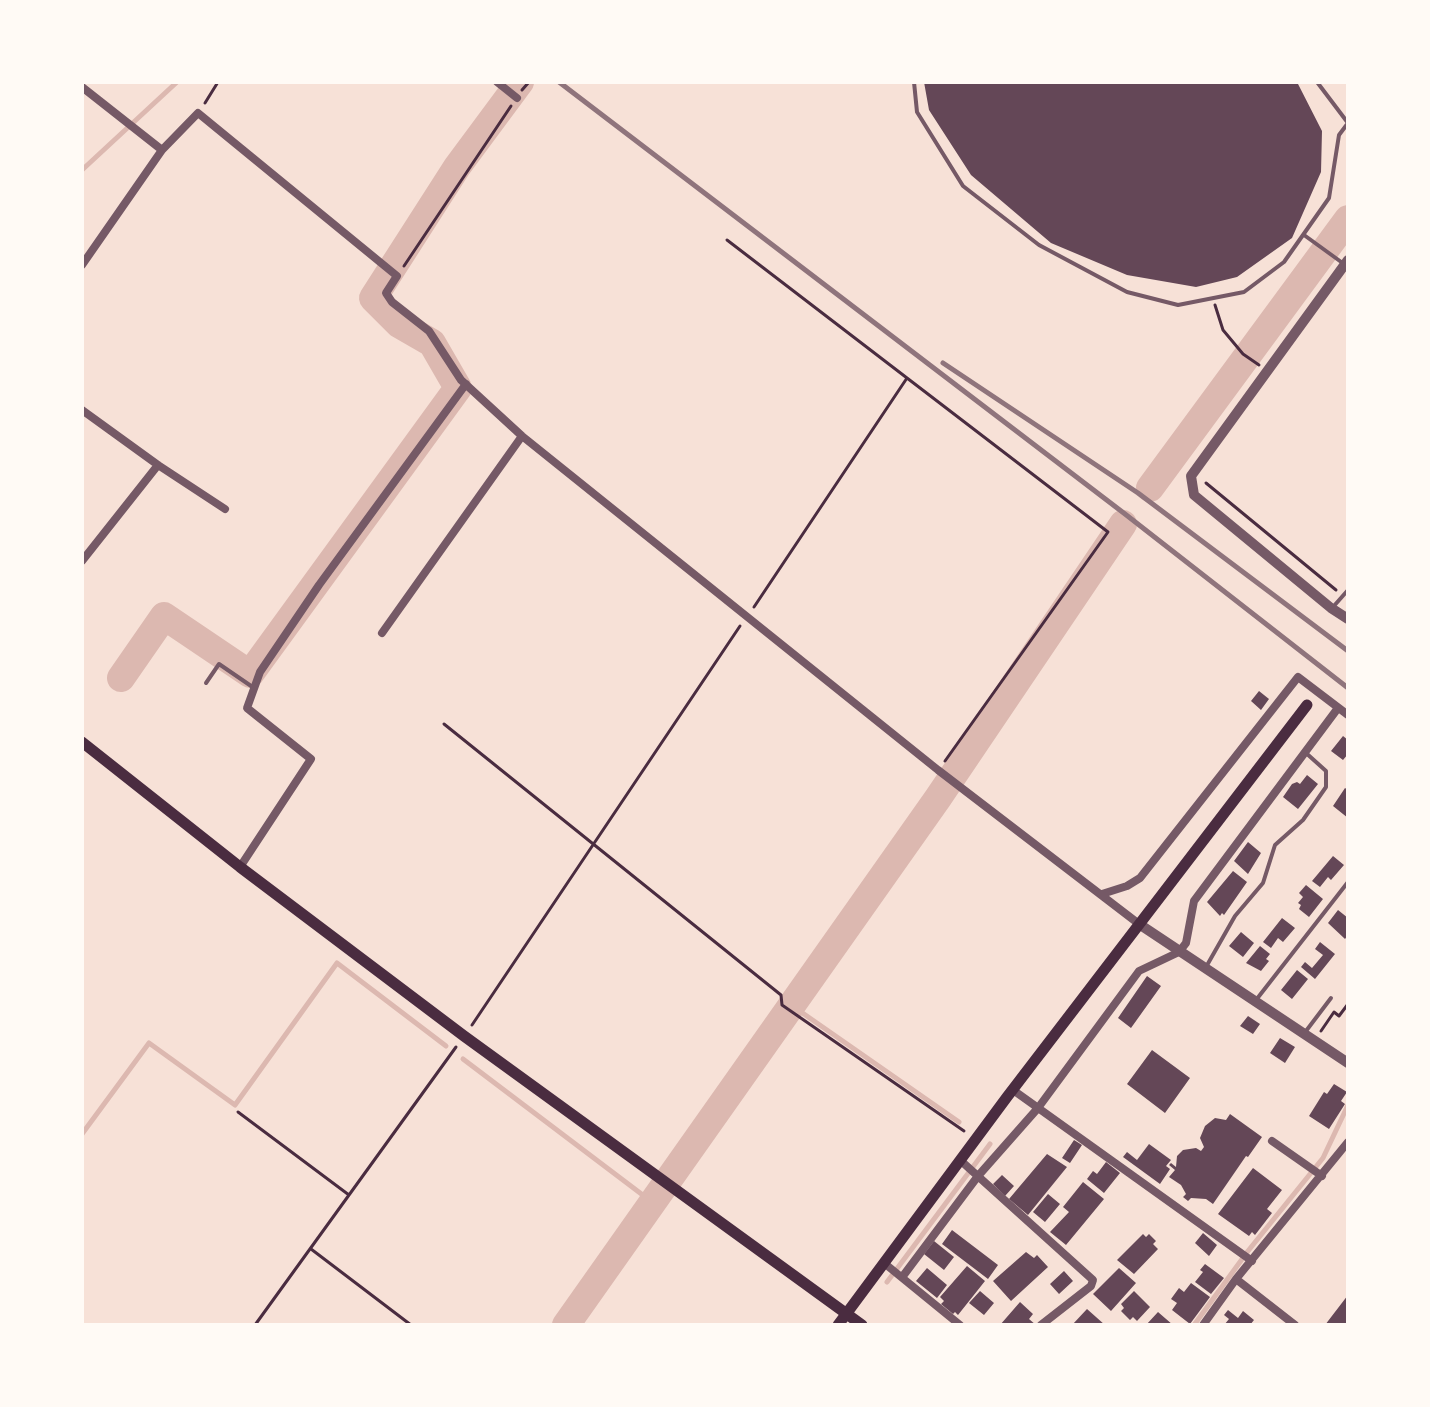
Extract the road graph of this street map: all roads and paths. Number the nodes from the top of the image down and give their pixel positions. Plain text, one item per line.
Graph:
1 (218, 82) edge
2 (497, 82) edge
3 (529, 82) edge
4 (914, 82) edge
5 (1317, 82) edge
6 (82, 87) edge
7 (517, 98) junction
8 (198, 113) junction
9 (1348, 123) edge
10 (162, 150) junction
11 (1304, 235) junction
12 (727, 240) dead end
13 (1343, 262) edge
14 (82, 265) edge
15 (397, 276) junction
16 (1212, 298) junction
17 (1260, 366) dead end
18 (907, 378) junction
19 (466, 384) junction
20 (82, 410) edge
21 (522, 436) junction
22 (158, 465) junction
23 (1204, 481) dead end
24 (225, 509) dead end
25 (82, 561) edge
26 (1348, 590) edge
27 (1343, 596) junction
28 (1331, 608) junction
29 (746, 618) junction
30 (1348, 619) edge
31 (382, 633) dead end
32 (206, 683) dead end
33 (256, 689) junction
34 (1307, 705) dead end
35 (1338, 708) junction
36 (1348, 715) edge
37 (444, 724) dead end
38 (82, 742) edge
39 (1304, 751) junction
40 (940, 771) junction
41 (594, 844) junction
42 (240, 867) junction
43 (1348, 882) edge
44 (1102, 894) junction
45 (1139, 924) junction
46 (1179, 952) junction
47 (1204, 969) junction
48 (1331, 998) dead end
49 (1255, 1002) junction
50 (1348, 1004) edge
51 (1321, 1031) dead end
52 (1304, 1034) junction
53 (464, 1036) junction
54 (1348, 1063) edge
55 (1013, 1090) junction
56 (1038, 1108) junction
57 (238, 1112) dead end
58 (976, 1139) junction
59 (1272, 1141) dead end
60 (1348, 1142) edge
61 (964, 1164) junction
62 (1316, 1172) junction
63 (978, 1176) junction
64 (349, 1195) junction
65 (311, 1249) junction
66 (1247, 1257) junction
67 (894, 1271) junction
68 (1236, 1279) junction
69 (847, 1313) junction
70 (255, 1325) edge
71 (411, 1325) edge
72 (838, 1325) edge
73 (862, 1325) edge
74 (960, 1325) edge
75 (1041, 1325) edge
76 (1203, 1325) edge
77 (1295, 1325) edge

1 - 8 path
2 - 7 street
3 - 7 path
4 - 16 lane
5 - 9 lane
6 - 10 street
7 - 15 path
8 - 10 street
8 - 15 street
9 - 11 lane
10 - 14 street
11 - 13 lane
11 - 16 lane
12 - 18 path
13 - 28 street
15 - 19 street
16 - 17 path
18 - 29 path
18 - 40 path
19 - 21 street
19 - 33 street
20 - 22 street
21 - 29 street
21 - 31 street
22 - 24 street
22 - 25 street
23 - 27 path
26 - 27 lane
27 - 28 lane
28 - 30 street
29 - 40 street
29 - 41 path
32 - 33 lane
33 - 42 street
34 - 45 main road
35 - 36 street
35 - 39 street
35 - 44 street
37 - 41 path
38 - 42 main road
39 - 46 street
39 - 47 lane
40 - 44 street
41 - 53 path
41 - 58 path
42 - 53 main road
43 - 49 lane
44 - 45 street
45 - 46 street
45 - 55 main road
46 - 47 street
46 - 56 street
47 - 49 street
48 - 52 lane
49 - 52 street
50 - 51 path
52 - 54 street
53 - 64 path
53 - 69 main road
55 - 56 street
55 - 58 main road
56 - 63 street
56 - 66 street
57 - 64 path
58 - 61 main road
59 - 62 street
60 - 62 street
61 - 63 street
61 - 67 main road
62 - 66 street
63 - 67 street
63 - 75 street
64 - 65 path
65 - 70 path
65 - 71 path
66 - 68 street
67 - 69 main road
67 - 74 street
68 - 76 street
68 - 77 street
69 - 72 main road
69 - 73 main road

